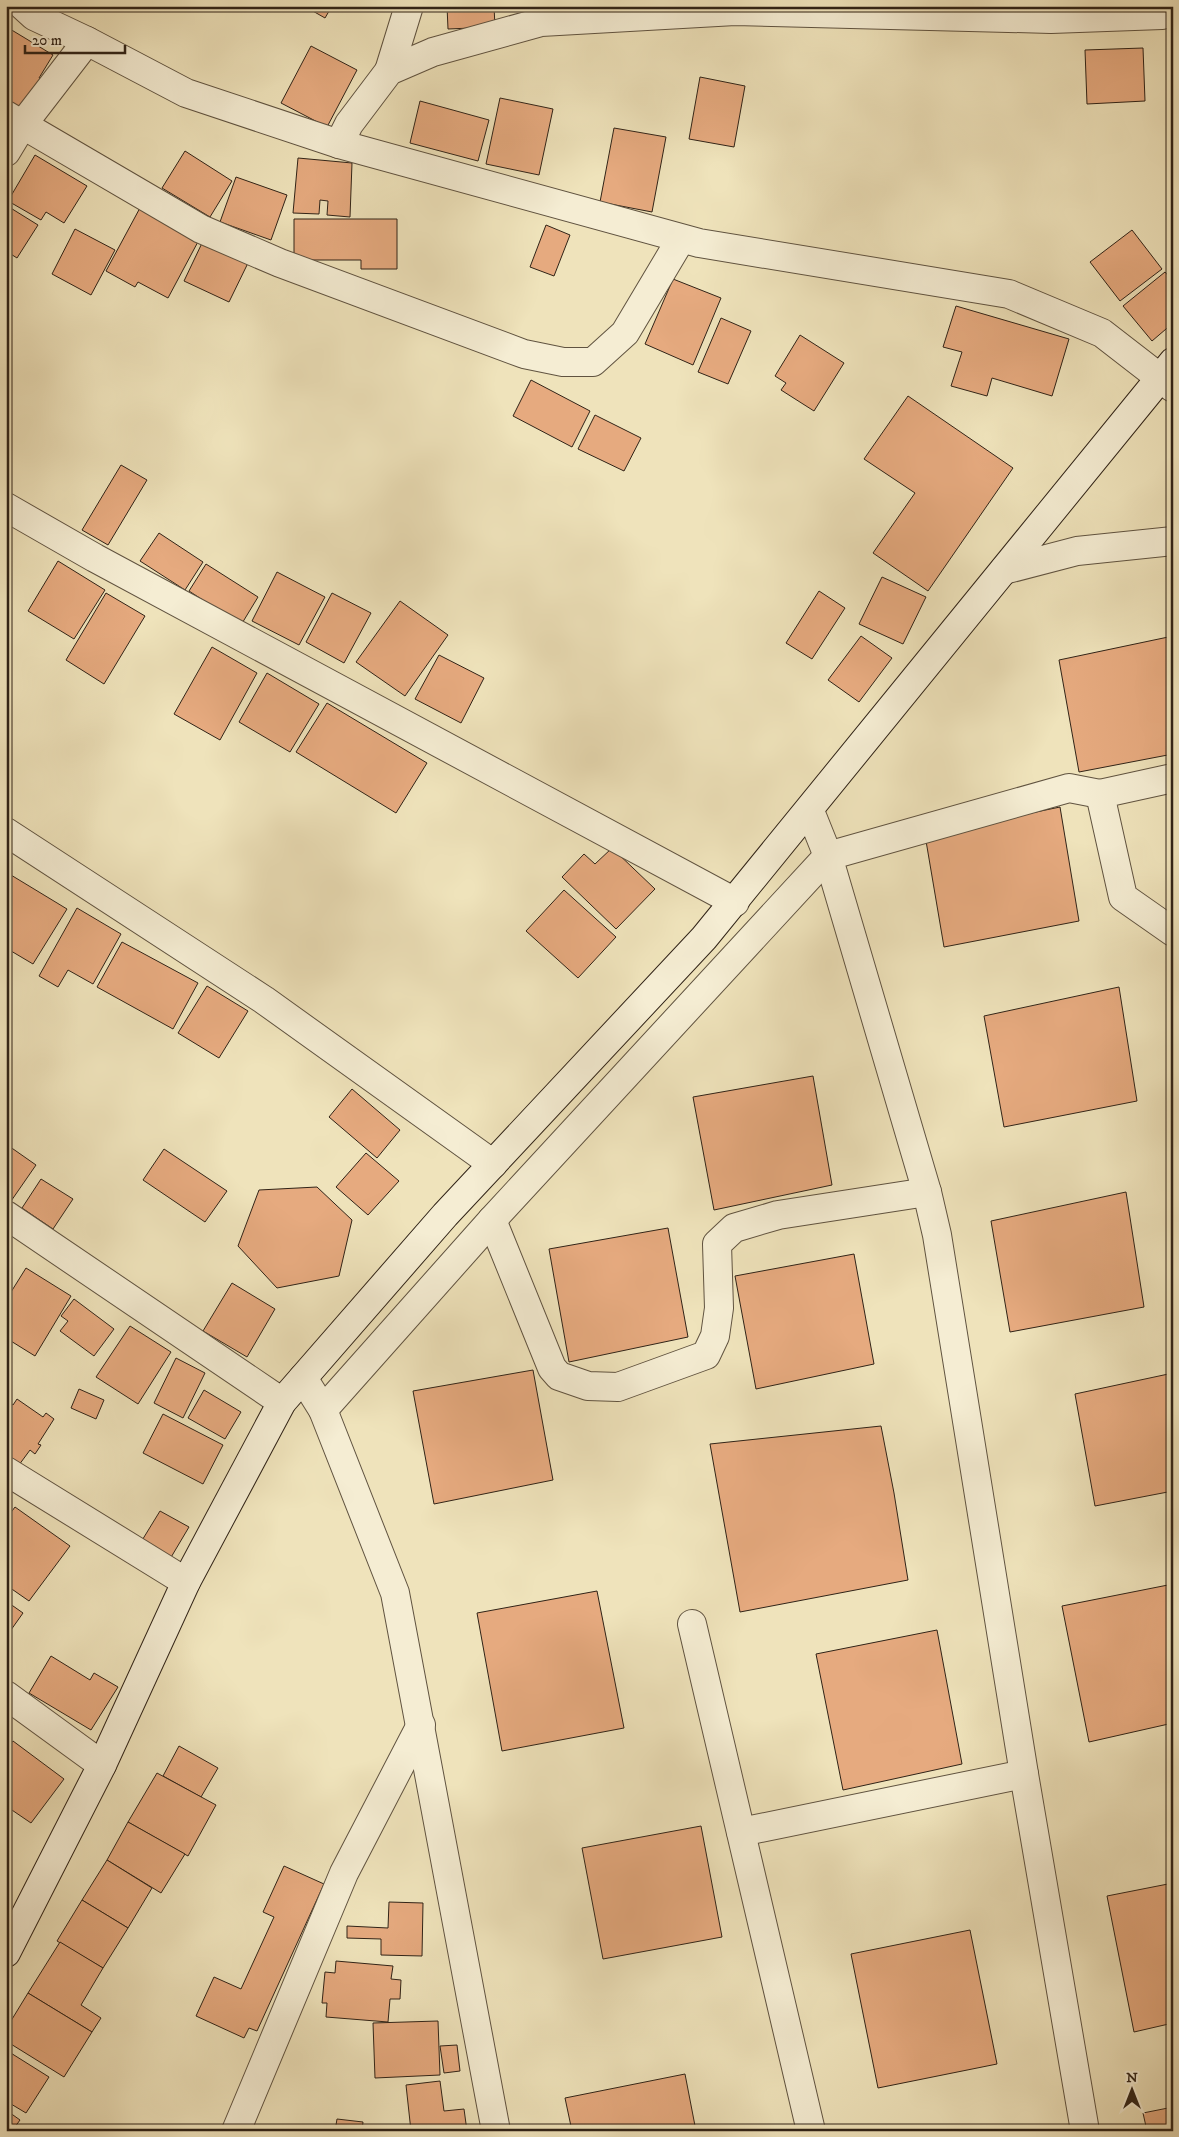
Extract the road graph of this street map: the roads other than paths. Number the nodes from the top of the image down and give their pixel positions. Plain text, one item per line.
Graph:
1 (409, 6) edge
2 (33, 9) edge
3 (1173, 10) edge
4 (88, 40) junction
5 (389, 71) junction
6 (14, 120) edge
7 (339, 144) junction
8 (6, 152) edge
9 (682, 239) junction
10 (1168, 376) edge
11 (6, 507) edge
12 (1173, 541) edge
13 (1004, 570) junction
14 (1173, 778) edge
15 (1100, 794) junction
16 (810, 810) junction
17 (6, 832) edge
18 (828, 856) junction
19 (735, 902) junction
20 (1173, 932) edge
21 (493, 1164) junction
22 (927, 1192) junction
23 (6, 1214) edge
24 (492, 1220) junction
25 (303, 1378) junction
26 (282, 1402) junction
27 (323, 1410) junction
28 (6, 1471) edge
29 (186, 1582) junction
30 (692, 1624) dead end
31 (6, 1695) edge
32 (421, 1725) junction
33 (102, 1765) junction
34 (1024, 1774) junction
35 (741, 1832) junction
36 (6, 1953) edge
37 (236, 2131) edge
38 (496, 2131) edge
39 (811, 2131) edge
40 (1085, 2131) edge

1 - 5 street
2 - 4 street
3 - 5 street
4 - 6 street
4 - 7 street
5 - 7 street
6 - 8 street
6 - 9 street
7 - 9 street
9 - 10 street
10 - 13 street
11 - 19 street
12 - 13 street
13 - 16 street
14 - 15 street
15 - 18 street
15 - 20 street
16 - 18 street
16 - 19 street
17 - 21 street
18 - 22 street
18 - 24 street
19 - 21 street
21 - 25 street
22 - 24 street
22 - 34 street
23 - 26 street
24 - 27 street
25 - 26 street
25 - 27 street
26 - 29 street
27 - 32 street
28 - 29 street
29 - 33 street
30 - 35 street
31 - 33 street
32 - 37 street
32 - 38 street
33 - 36 street
34 - 35 street
34 - 40 street
35 - 39 street

